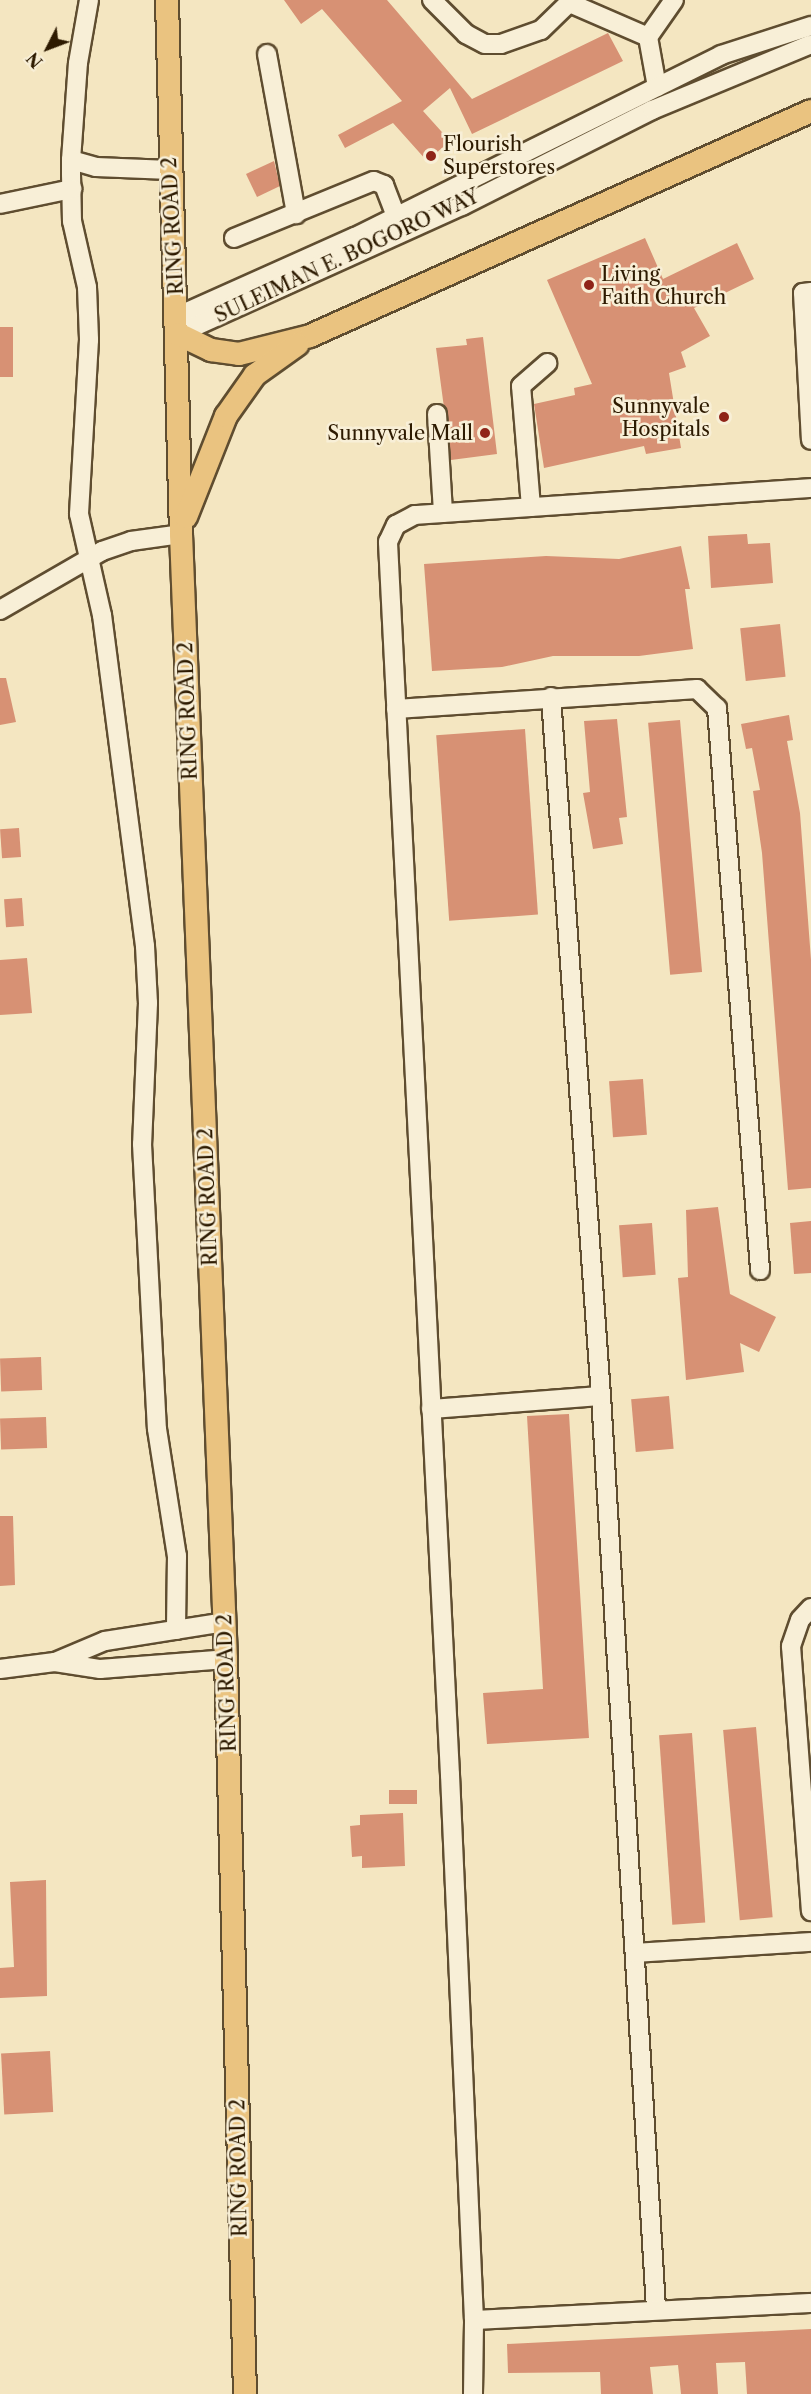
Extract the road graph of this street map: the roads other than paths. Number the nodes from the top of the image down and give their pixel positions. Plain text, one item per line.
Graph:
1 (89, 0) edge
2 (432, 0) edge
3 (674, 0) edge
4 (169, 1) edge
5 (572, 2) edge
6 (811, 26) edge
7 (771, 36) junction
8 (648, 37) junction
9 (811, 44) edge
10 (740, 48) junction
11 (267, 54) dead end
12 (776, 57) junction
13 (746, 69) junction
14 (657, 87) junction
15 (811, 111) edge
16 (71, 160) junction
17 (170, 170) junction
18 (72, 189) junction
19 (0, 204) edge
20 (296, 214) junction
21 (396, 216) junction
22 (234, 238) dead end
23 (811, 292) edge
24 (178, 325) junction
25 (310, 336) junction
26 (547, 363) dead end
27 (437, 414) dead end
28 (811, 440) edge
29 (811, 488) edge
30 (531, 507) junction
31 (443, 513) junction
32 (181, 531) junction
33 (90, 559) junction
34 (0, 610) edge
35 (551, 698) junction
36 (396, 709) junction
37 (760, 1270) dead end
38 (601, 1396) junction
39 (431, 1409) junction
40 (811, 1608) edge
41 (225, 1622) junction
42 (176, 1630) junction
43 (226, 1659) junction
44 (56, 1662) junction
45 (0, 1669) edge
46 (811, 1911) edge
47 (811, 1942) edge
48 (635, 1953) junction
49 (811, 2303) edge
50 (656, 2308) junction
51 (474, 2320) junction
52 (245, 2394) edge
53 (473, 2394) edge

1 - 16 street
2 - 5 street
3 - 8 street
4 - 17 main road, RING ROAD 2
5 - 8 street
6 - 7 street, SULEIMAN E. BOGORO WAY
7 - 10 street, SULEIMAN E. BOGORO WAY
7 - 12 street
8 - 14 street
9 - 12 street, SULEIMAN E. BOGORO WAY
10 - 13 street
10 - 14 street, SULEIMAN E. BOGORO WAY
11 - 20 street
12 - 13 street, SULEIMAN E. BOGORO WAY
13 - 24 street, SULEIMAN E. BOGORO WAY
14 - 21 street, SULEIMAN E. BOGORO WAY
15 - 25 main road
16 - 17 street
16 - 18 street
17 - 24 main road, RING ROAD 2
18 - 19 street
18 - 33 street
20 - 21 street
20 - 22 street
21 - 24 street, SULEIMAN E. BOGORO WAY
23 - 28 street
24 - 25 main road
24 - 32 main road, RING ROAD 2
25 - 32 main road
26 - 30 street
27 - 31 street
29 - 30 street
30 - 31 street
31 - 36 street
32 - 33 street
32 - 41 main road, RING ROAD 2
33 - 34 street
33 - 42 street
35 - 36 street
35 - 37 street
35 - 38 street
36 - 39 street
38 - 39 street
38 - 48 street
39 - 51 street
40 - 46 street
41 - 42 street
41 - 43 main road, RING ROAD 2
42 - 44 street
43 - 44 street
43 - 52 main road, RING ROAD 2
44 - 45 street
47 - 48 street
48 - 50 street
49 - 50 street
50 - 51 street
51 - 53 street

